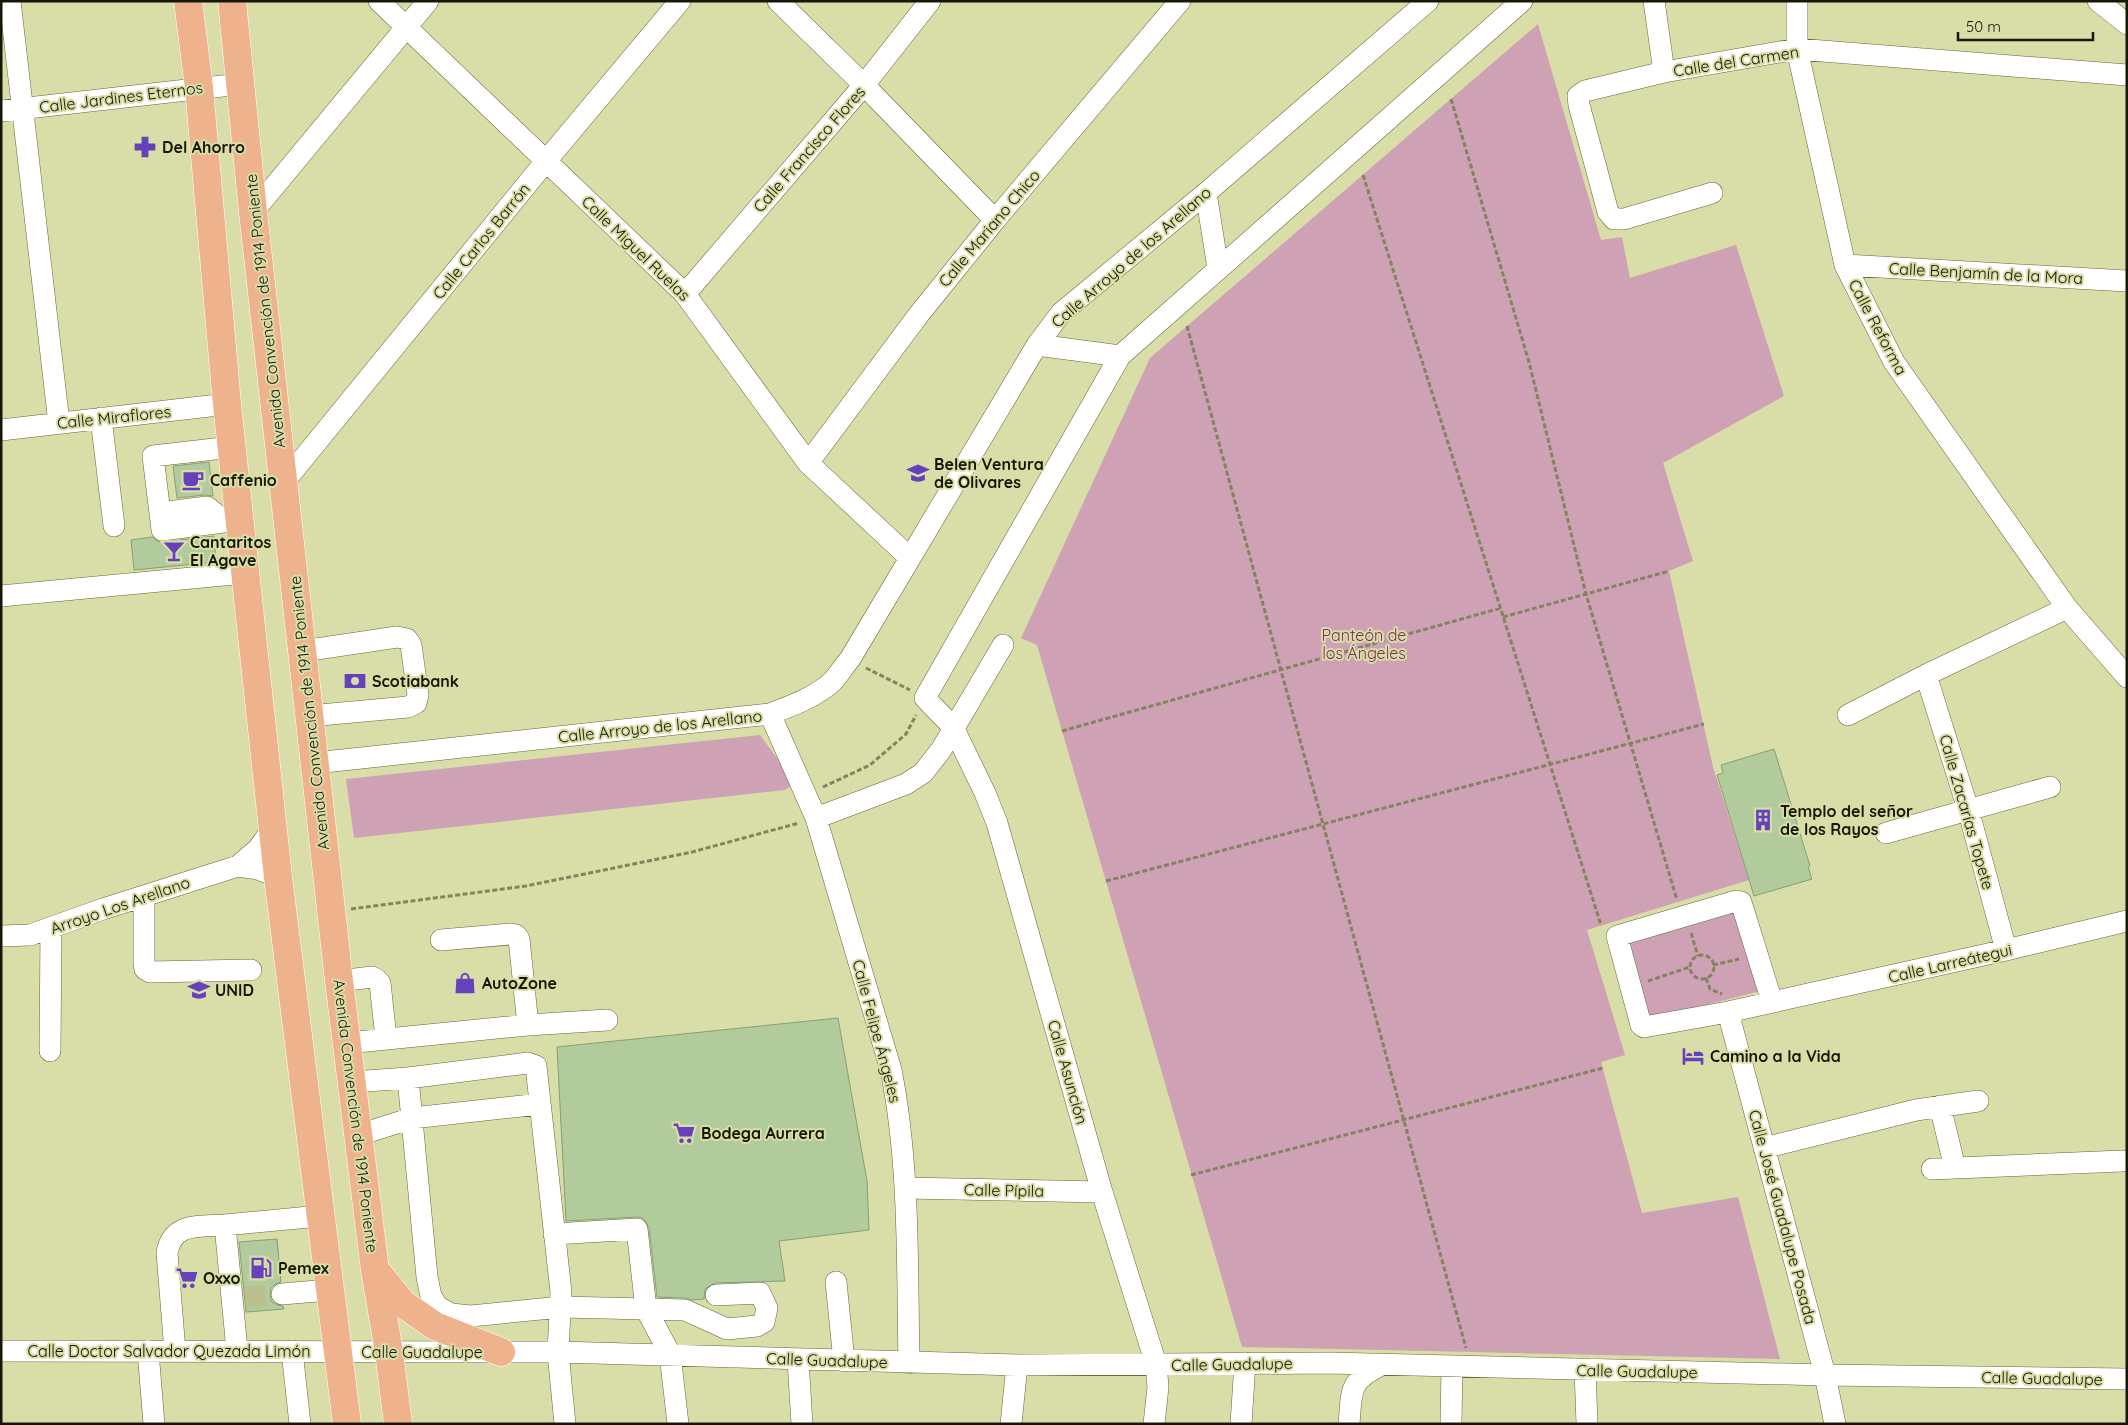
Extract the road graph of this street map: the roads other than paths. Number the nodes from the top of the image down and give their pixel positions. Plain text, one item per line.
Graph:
1 (10, 1) edge
2 (188, 1) edge
3 (232, 1) edge
4 (379, 1) edge
5 (428, 1) edge
6 (680, 1) edge
7 (778, 1) edge
8 (930, 1) edge
9 (1428, 1) edge
10 (1522, 1) edge
11 (1654, 1) edge
12 (1797, 1) edge
13 (2098, 1) edge
14 (1175, 4) edge
15 (2127, 24) edge
16 (407, 28) junction
17 (1797, 49) junction
18 (1664, 72) junction
19 (2127, 75) edge
20 (240, 84) junction
21 (864, 85) junction
22 (199, 88) junction
23 (12, 110) edge
24 (546, 161) junction
25 (1206, 193) junction
26 (1712, 193) dead end
27 (253, 212) junction
28 (995, 220) junction
29 (1845, 265) junction
30 (1218, 268) junction
31 (2127, 282) edge
32 (685, 294) junction
33 (1037, 345) junction
34 (1120, 356) junction
35 (227, 404) junction
36 (101, 418) junction
37 (59, 423) junction
38 (1, 430) edge
39 (232, 447) junction
40 (808, 463) junction
41 (284, 482) junction
42 (233, 521) junction
43 (114, 526) dead end
44 (910, 558) junction
45 (245, 573) junction
46 (1, 596) edge
47 (2067, 608) junction
48 (1003, 645) dead end
49 (303, 651) junction
50 (1926, 675) junction
51 (2127, 677) edge
52 (770, 714) junction
53 (1848, 715) dead end
54 (310, 716) junction
55 (953, 727) junction
56 (315, 763) junction
57 (2050, 787) dead end
58 (1968, 809) junction
59 (816, 818) junction
60 (272, 828) junction
61 (1886, 833) dead end
62 (238, 866) junction
63 (278, 877) junction
64 (144, 896) junction
65 (2127, 921) edge
66 (51, 928) junction
67 (1, 936) edge
68 (441, 940) dead end
69 (2006, 950) junction
70 (251, 970) dead end
71 (339, 981) junction
72 (1772, 1002) junction
73 (1728, 1012) junction
74 (607, 1020) dead end
75 (528, 1025) junction
76 (386, 1038) junction
77 (347, 1043) junction
78 (50, 1051) dead end
79 (408, 1078) junction
80 (352, 1082) junction
81 (1978, 1101) dead end
82 (540, 1104) junction
83 (1940, 1106) junction
84 (412, 1118) junction
85 (359, 1135) junction
86 (1764, 1148) junction
87 (2122, 1161) dead end
88 (1956, 1168) junction
89 (1932, 1169) dead end
90 (906, 1188) junction
91 (1102, 1192) junction
92 (320, 1216) junction
93 (224, 1225) junction
94 (554, 1234) junction
95 (375, 1270) junction
96 (836, 1282) dead end
97 (330, 1290) junction
98 (282, 1294) tunnel mouth
99 (716, 1295) dead end
100 (561, 1307) junction
101 (646, 1309) junction
102 (237, 1350) junction
103 (1, 1351) edge
104 (148, 1351) junction
105 (175, 1351) junction
106 (292, 1351) junction
107 (337, 1352) junction
108 (389, 1352) junction
109 (501, 1352) junction
110 (558, 1352) junction
111 (670, 1354) junction
112 (1459, 1359) junction
113 (798, 1360) junction
114 (844, 1361) junction
115 (909, 1363) junction
116 (1330, 1363) junction
117 (1156, 1364) junction
118 (1245, 1364) junction
119 (1017, 1365) junction
120 (1381, 1365) junction
121 (1585, 1369) junction
122 (1824, 1375) junction
123 (2127, 1379) edge
124 (1352, 1386) junction
125 (1833, 1422) edge
126 (154, 1424) edge
127 (300, 1424) edge
128 (347, 1424) edge
129 (398, 1424) edge
130 (566, 1424) edge
131 (678, 1424) edge
132 (802, 1424) edge
133 (1011, 1424) edge
134 (1154, 1424) edge
135 (1241, 1424) edge
136 (1349, 1424) edge
137 (1451, 1424) edge
138 (1587, 1424) edge

1 - 23 street
2 - 22 main road
3 - 20 main road, Avenida Convención de 1914 Poniente
4 - 16 street, Calle Miguel Ruelas
5 - 16 street
6 - 24 street, Calle Carlos Barrón
7 - 21 street
8 - 21 street, Calle Francisco Flores
9 - 25 street, Calle Arroyo de los Arellano
10 - 30 street
11 - 18 street
12 - 17 street, Calle Reforma
13 - 15 street
14 - 28 street, Calle Mariano Chico
16 - 24 street, Calle Miguel Ruelas
16 - 27 street
17 - 18 street, Calle del Carmen
17 - 19 street, Calle del Carmen
17 - 29 street, Calle Reforma
18 - 26 street, Calle del Carmen
20 - 22 street, Calle Jardines Eternos
20 - 27 main road, Avenida Convención de 1914 Poniente
21 - 28 street
21 - 32 street, Calle Francisco Flores
22 - 23 street, Calle Jardines Eternos
22 - 35 main road
23 - 37 street
24 - 32 street, Calle Miguel Ruelas
24 - 41 street, Calle Carlos Barrón
25 - 30 street
25 - 33 street, Calle Arroyo de los Arellano
27 - 41 main road, Avenida Convención de 1914 Poniente
28 - 40 street, Calle Mariano Chico
29 - 31 street, Calle Benjamín de la Mora
29 - 47 street, Calle Reforma
30 - 34 street
32 - 40 street, Calle Miguel Ruelas
33 - 34 street
33 - 44 street, Calle Arroyo de los Arellano
34 - 55 street
35 - 36 street, Calle Miraflores
35 - 39 main road
36 - 37 street, Calle Miraflores
36 - 43 street
37 - 38 street, Calle Miraflores
39 - 42 main road
39 - 42 street
40 - 44 street, Calle Miguel Ruelas
41 - 49 main road, Avenida Convención de 1914 Poniente
42 - 45 main road
44 - 52 street, Calle Arroyo de los Arellano
45 - 46 street
45 - 60 main road
47 - 50 street
47 - 51 street, Calle Reforma
48 - 55 street
49 - 54 main road, Avenida Convención de 1914 Poniente
49 - 54 street
50 - 53 street
50 - 58 street, Calle Zacarías Topete
52 - 56 street, Calle Arroyo de los Arellano
52 - 59 street, Calle Felipe Ángeles
54 - 56 main road, Avenida Convención de 1914 Poniente
55 - 59 street
55 - 91 street, Calle Asunción
56 - 71 main road, Avenida Convención de 1914 Poniente
57 - 58 street
58 - 61 street
58 - 69 street, Calle Zacarías Topete
59 - 90 street, Calle Felipe Ángeles
60 - 62 street, Arroyo Los Arellano
60 - 63 main road
62 - 63 street, Arroyo Los Arellano
62 - 64 street, Arroyo Los Arellano
63 - 92 main road
64 - 66 street, Arroyo Los Arellano
64 - 70 street
65 - 69 street, Calle Larreátegui
66 - 67 street, Arroyo Los Arellano
66 - 78 street
68 - 75 street
69 - 72 street, Calle Larreátegui
71 - 76 street
71 - 77 main road, Avenida Convención de 1914 Poniente
72 - 73 street, Calle Larreátegui
72 - 73 street, Calle Larreátegui
73 - 86 street, Calle José Guadalupe Posada
74 - 75 street
75 - 76 street
76 - 77 street
77 - 80 main road, Avenida Convención de 1914 Poniente
79 - 80 street
79 - 82 street
79 - 84 street
80 - 85 main road, Avenida Convención de 1914 Poniente
81 - 83 street
82 - 84 street
82 - 94 street
83 - 86 street
83 - 88 street
84 - 85 street
84 - 100 street
85 - 95 main road, Avenida Convención de 1914 Poniente
86 - 122 street, Calle José Guadalupe Posada
87 - 88 street
88 - 89 street
90 - 91 street, Calle Pípila
90 - 115 street, Calle Felipe Ángeles
91 - 117 street, Calle Asunción
92 - 93 street
92 - 97 main road
93 - 102 street
93 - 105 street
94 - 100 street
94 - 101 street
95 - 108 main road, Avenida Convención de 1914 Poniente
95 - 109 main road
96 - 114 street
97 - 98 street
97 - 107 main road
99 - 101 street
100 - 101 street
100 - 110 street
101 - 111 street
102 - 105 street, Calle Doctor Salvador Quezada Limón
102 - 106 street, Calle Doctor Salvador Quezada Limón
103 - 104 street, Calle Doctor Salvador Quezada Limón
104 - 105 street, Calle Doctor Salvador Quezada Limón
104 - 126 street
106 - 107 street, Calle Doctor Salvador Quezada Limón
106 - 127 street
107 - 108 street, Calle Guadalupe
107 - 128 main road
108 - 109 street, Calle Guadalupe
108 - 129 main road, Avenida Convención de 1914 Poniente
109 - 110 street, Calle Guadalupe
110 - 111 street, Calle Guadalupe
110 - 130 street
111 - 113 street, Calle Guadalupe
111 - 131 street
112 - 120 street, Calle Guadalupe
112 - 121 street, Calle Guadalupe
112 - 137 street
113 - 114 street, Calle Guadalupe
113 - 132 street
114 - 115 street, Calle Guadalupe
115 - 119 street, Calle Guadalupe
116 - 118 street, Calle Guadalupe
116 - 120 street, Calle Guadalupe
116 - 124 street
117 - 118 street, Calle Guadalupe
117 - 119 street, Calle Guadalupe
117 - 134 street, Calle Asunción
118 - 135 street
119 - 133 street
120 - 124 street
121 - 122 street, Calle Guadalupe
121 - 138 street
122 - 123 street, Calle Guadalupe
122 - 125 street, Calle José Guadalupe Posada
124 - 136 street

